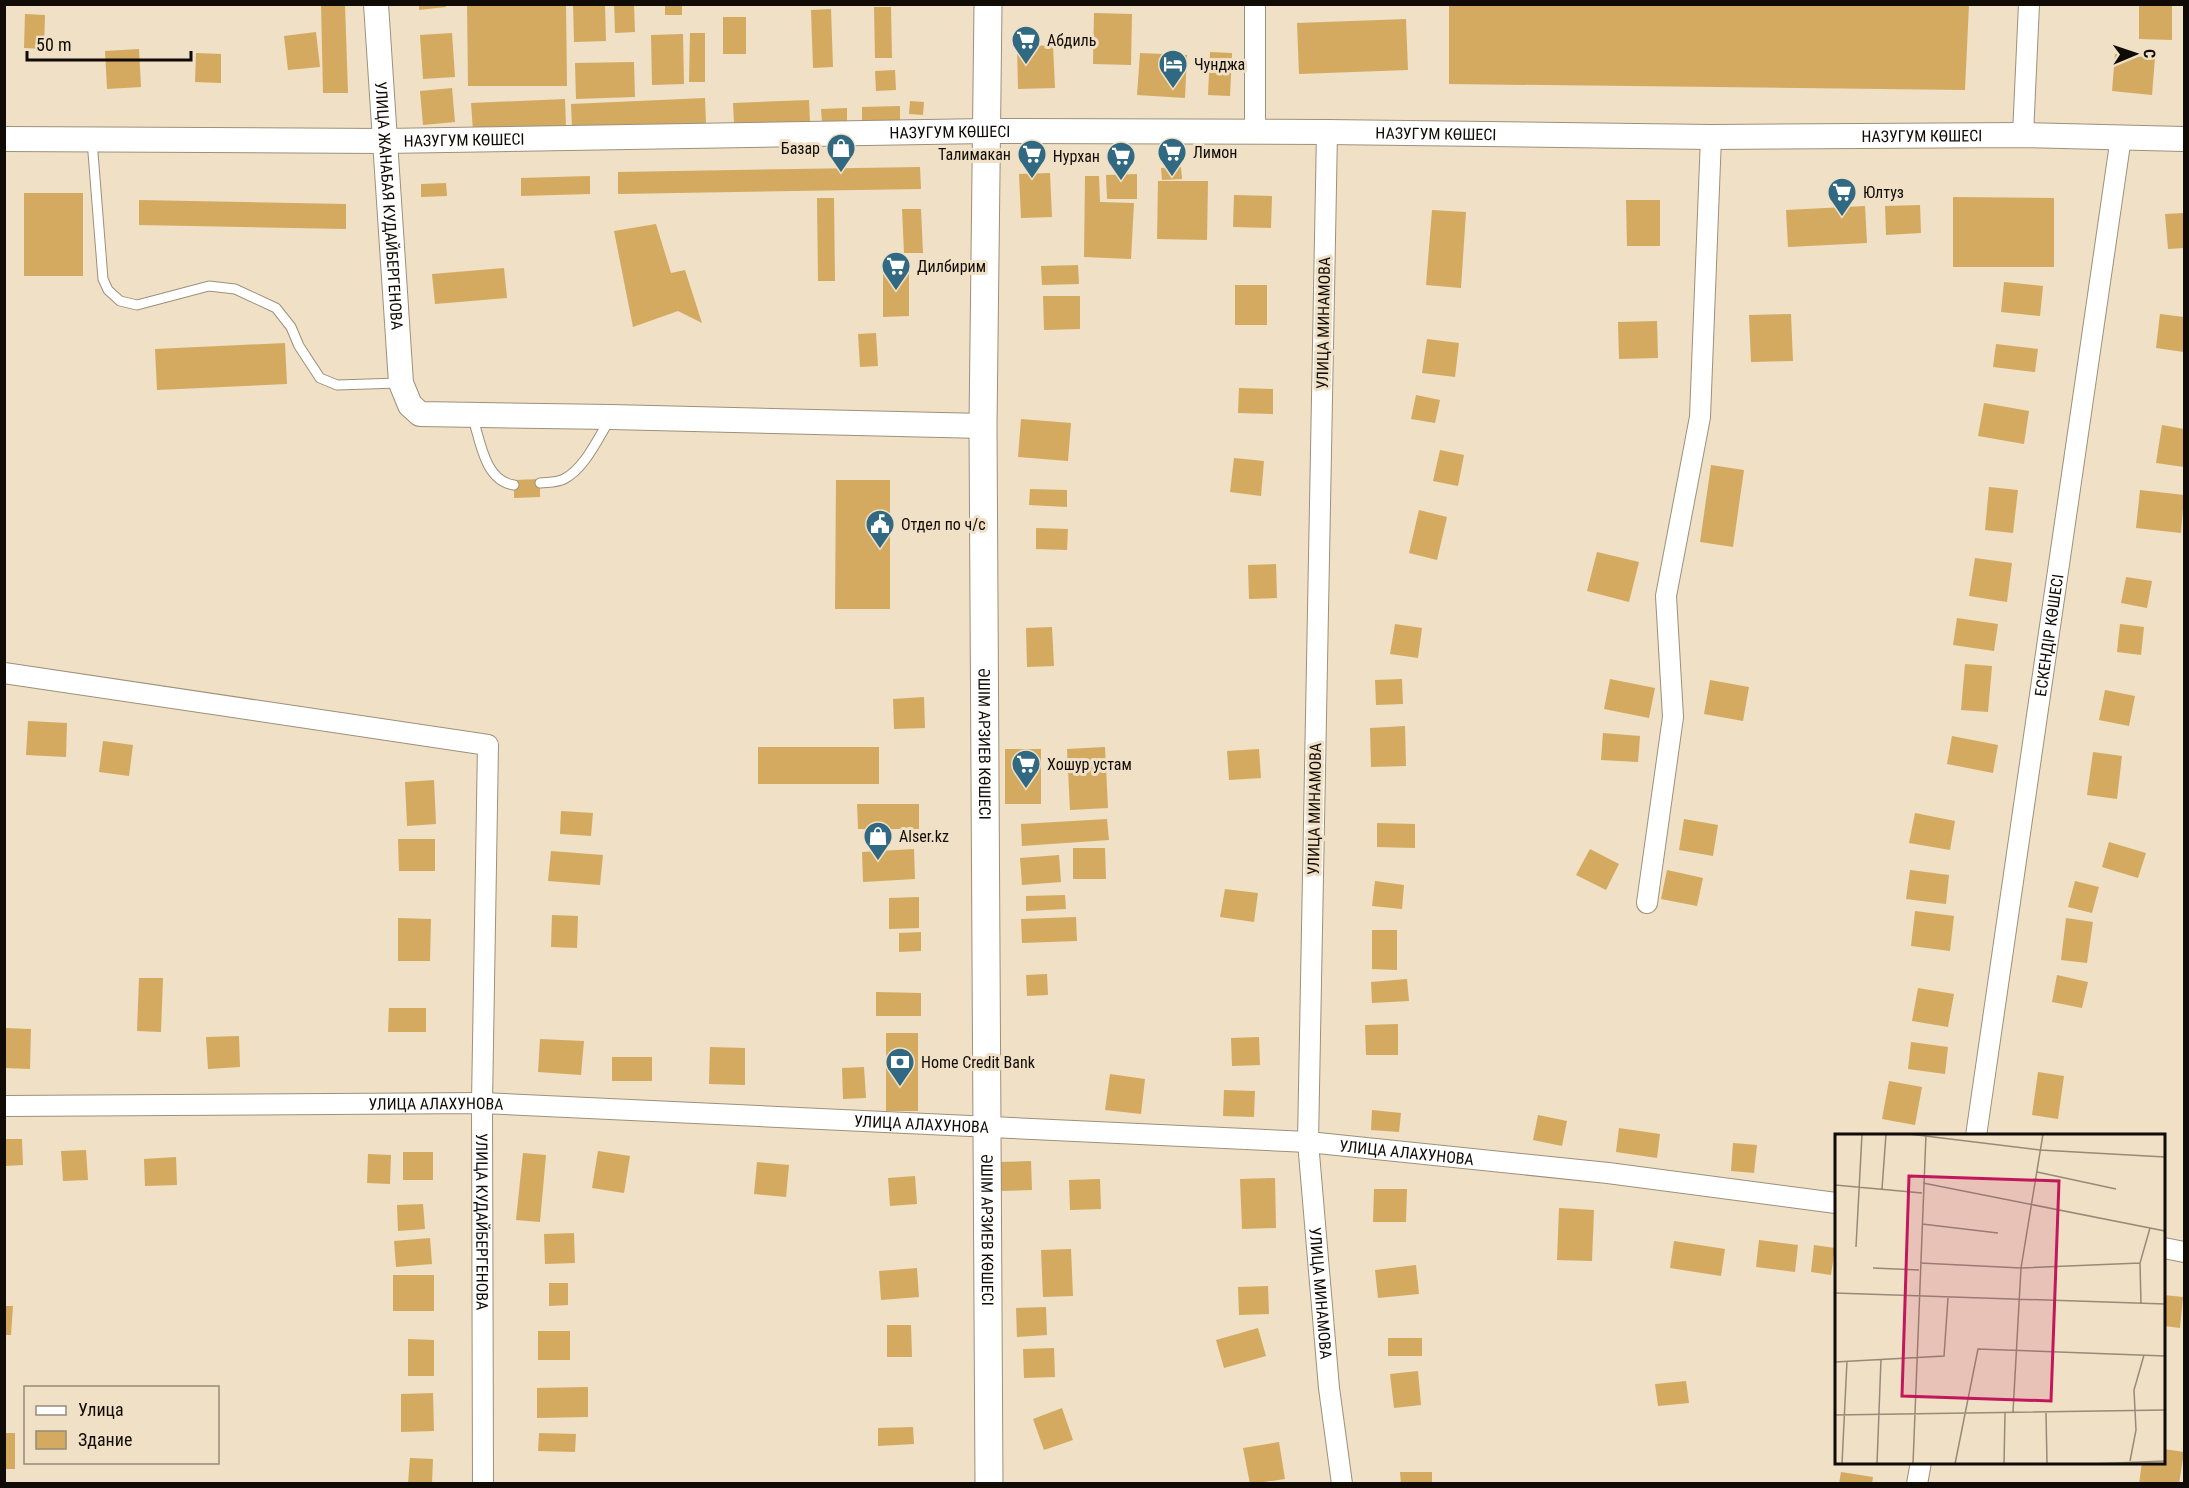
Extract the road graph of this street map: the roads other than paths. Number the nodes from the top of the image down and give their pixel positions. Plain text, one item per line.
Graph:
1 (376, 4) edge
2 (988, 4) edge
3 (1255, 4) edge
4 (2029, 4) edge
5 (986, 131) junction
6 (1255, 132) junction
7 (1327, 132) junction
8 (2023, 135) junction
9 (1711, 137) junction
10 (2121, 137) junction
11 (4, 139) edge
12 (2184, 139) edge
13 (92, 140) junction
14 (384, 141) junction
15 (405, 394) junction
16 (472, 415) junction
17 (611, 417) junction
18 (983, 426) junction
19 (540, 483) dead end
20 (514, 485) dead end
21 (4, 673) edge
22 (1647, 903) dead end
23 (482, 1103) junction
24 (4, 1106) edge
25 (986, 1128) junction
26 (1976, 1134) edge
27 (1308, 1142) junction
28 (1835, 1203) edge
29 (2165, 1248) edge
30 (2184, 1252) edge
31 (1921, 1464) edge
32 (483, 1484) edge
33 (989, 1484) edge
34 (1342, 1484) edge
35 (1917, 1484) edge

1 - 14 street, УЛИЦА ЖАНАБАЯ КУДАЙБЕРГЕНОВА
2 - 5 main road, ӘШІМ АРЗИЕВ КӨШЕСІ
3 - 6 street
4 - 8 street
5 - 6 street, НАЗУГУМ КӨШЕСІ
5 - 14 street, НАЗУГУМ КӨШЕСІ
5 - 18 main road, ӘШІМ АРЗИЕВ КӨШЕСІ
6 - 7 street, НАЗУГУМ КӨШЕСІ
7 - 9 street, НАЗУГУМ КӨШЕСІ
7 - 27 street, УЛИЦА МИНАМОВА
8 - 9 street, НАЗУГУМ КӨШЕСІ
8 - 10 street, НАЗУГУМ КӨШЕСІ
9 - 22 street
10 - 12 street, НАЗУГУМ КӨШЕСІ
10 - 26 street, ЕСКЕНДІР КӨШЕСІ
11 - 13 street, НАЗУГУМ КӨШЕСІ
13 - 14 street, НАЗУГУМ КӨШЕСІ
13 - 15 lane
14 - 15 street, УЛИЦА ЖАНАБАЯ КУДАЙБЕРГЕНОВА
15 - 16 street
16 - 17 street
16 - 20 lane
17 - 18 street
17 - 19 lane
18 - 25 main road, ӘШІМ АРЗИЕВ КӨШЕСІ
21 - 23 street, УЛИЦА КУДАЙБЕРГЕНОВА
23 - 24 street, УЛИЦА АЛАХУНОВА
23 - 25 street, УЛИЦА АЛАХУНОВА
23 - 32 street, УЛИЦА КУДАЙБЕРГЕНОВА
25 - 27 street, УЛИЦА АЛАХУНОВА
25 - 33 main road, ӘШІМ АРЗИЕВ КӨШЕСІ
27 - 28 street, УЛИЦА АЛАХУНОВА
27 - 34 street, УЛИЦА МИНАМОВА
29 - 30 street
31 - 35 street

